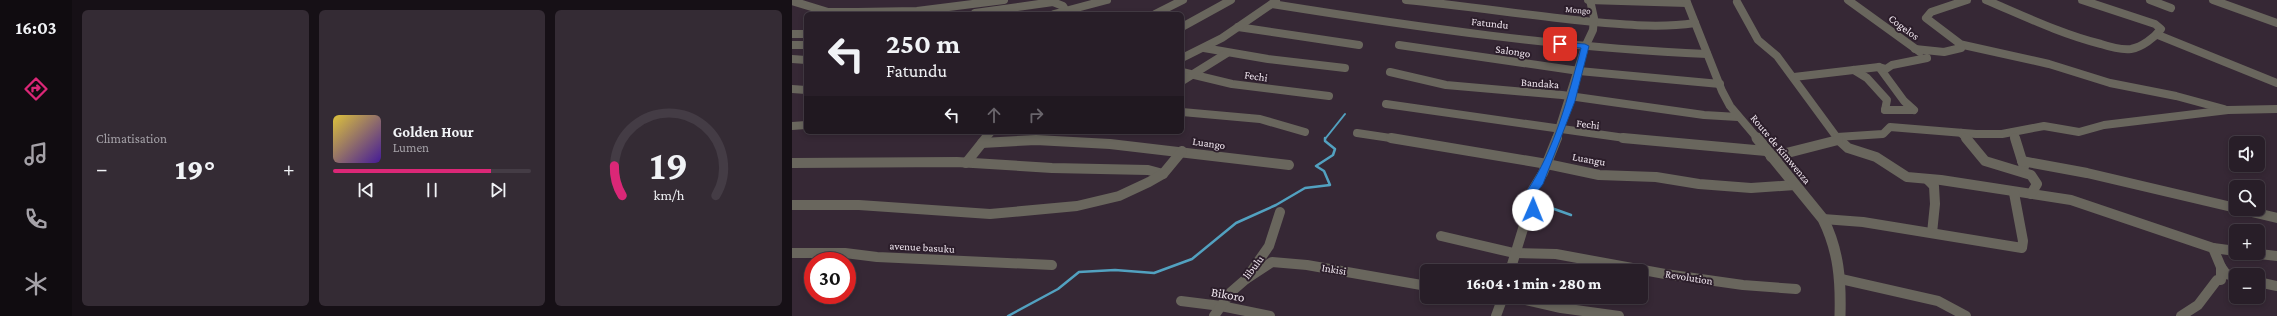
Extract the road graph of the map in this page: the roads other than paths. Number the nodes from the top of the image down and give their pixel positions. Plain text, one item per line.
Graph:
1 (1004, 0) edge
2 (1107, 0) edge
3 (1183, 0) edge
4 (1230, 0) edge
5 (1406, 0) edge
6 (1589, 0) edge
7 (1848, 0) edge
8 (1967, 0) edge
9 (1986, 0) edge
10 (2082, 0) edge
11 (2150, 0) edge
12 (2213, 0) edge
13 (792, 1) edge
14 (1274, 2) edge
15 (1439, 2) edge
16 (1687, 2) edge
17 (1737, 2) dead end
18 (2171, 8) dead end
19 (1066, 11) junction
20 (982, 12) edge
21 (1062, 12) edge
22 (1159, 12) edge
23 (1595, 20) junction
24 (1695, 22) junction
25 (2277, 23) edge
26 (1184, 26) edge
27 (1238, 27) junction
28 (792, 34) edge
29 (804, 34) edge
30 (2158, 35) junction
31 (1959, 44) junction
32 (792, 45) edge
33 (804, 45) edge
34 (1359, 45) dead end
35 (1398, 45) dead end
36 (1585, 46) junction
37 (1204, 48) junction
38 (1915, 49) junction
39 (1227, 53) junction
40 (1707, 54) junction
41 (1184, 57) edge
42 (792, 59) edge
43 (804, 60) edge
44 (1879, 67) junction
45 (1345, 68) dead end
46 (1854, 70) junction
47 (1579, 71) junction
48 (1184, 72) edge
49 (1390, 72) dead end
50 (1194, 75) junction
51 (1794, 77) junction
52 (1184, 80) edge
53 (1872, 83) junction
54 (2277, 83) edge
55 (1720, 84) junction
56 (1895, 85) junction
57 (792, 89) edge
58 (804, 90) edge
59 (1329, 96) dead end
60 (1572, 97) junction
61 (1386, 104) dead end
62 (2277, 109) edge
63 (1885, 110) junction
64 (2228, 110) junction
65 (1184, 112) edge
66 (1738, 117) junction
67 (804, 125) edge
68 (792, 126) edge
69 (1890, 127) junction
70 (1305, 132) dead end
71 (1560, 132) junction
72 (2013, 132) junction
73 (1357, 133) dead end
74 (989, 134) edge
75 (1961, 134) junction
76 (1837, 138) junction
77 (982, 143) junction
78 (1182, 151) junction
79 (1769, 154) junction
80 (2022, 161) junction
81 (792, 163) edge
82 (966, 163) junction
83 (1547, 164) junction
84 (1289, 165) dead end
85 (2025, 173) junction
86 (1163, 174) junction
87 (1928, 180) junction
88 (1795, 185) junction
89 (2014, 193) junction
90 (2031, 194) junction
91 (792, 205) edge
92 (2229, 206) edge
93 (1280, 212) dead end
94 (2265, 215) edge
95 (2277, 218) edge
96 (1824, 219) junction
97 (1932, 233) junction
98 (1441, 236) dead end
99 (2213, 248) junction
100 (2229, 250) edge
101 (792, 253) edge
102 (1514, 253) junction
103 (2265, 255) edge
104 (2277, 256) edge
105 (1512, 264) edge
106 (1052, 265) dead end
107 (2221, 267) junction
108 (2229, 275) edge
109 (1246, 279) junction
110 (1841, 279) junction
111 (2265, 283) edge
112 (1420, 285) edge
113 (2277, 286) edge
114 (1796, 289) dead end
115 (1181, 301) dead end
116 (1500, 304) edge
117 (1543, 304) edge
118 (1221, 306) junction
119 (1214, 316) edge
120 (1270, 316) edge
121 (1496, 316) edge
122 (1619, 316) edge
123 (1840, 316) edge
124 (1966, 316) edge
125 (2181, 316) edge

1 - 13 street
2 - 19 street
3 - 22 street
4 - 26 street
5 - 15 street, Mongo
6 - 16 street
6 - 23 street
7 - 38 street, Cogelos
8 - 31 street
9 - 30 street
10 - 30 street
11 - 18 street
12 - 25 street
14 - 27 street
14 - 36 street, Fatundu
15 - 23 street, Mongo
16 - 24 street, Route de Kimwenza
17 - 51 street
19 - 20 street
19 - 21 street
23 - 24 street, Mongo
23 - 36 street
24 - 40 street, Route de Kimwenza
27 - 34 street
27 - 37 street
28 - 29 street
30 - 54 street
31 - 38 street
31 - 64 street
32 - 33 street
35 - 47 street, Salongo
36 - 40 street, Fatundu
36 - 47 street
37 - 39 street
37 - 41 street
38 - 44 street, Cogelos
39 - 45 street
39 - 50 street
40 - 55 street, Route de Kimwenza
42 - 43 street
44 - 46 street
44 - 56 street
46 - 51 street
46 - 53 street
47 - 55 street, Salongo
47 - 60 street
48 - 50 street, Fechi
49 - 60 street, Bandaka
50 - 52 street
50 - 59 street, Fechi
51 - 76 street
53 - 56 street
53 - 63 street
55 - 66 street, Route de Kimwenza
56 - 63 street
57 - 58 street
60 - 66 street, Bandaka
60 - 71 street
61 - 71 street, Fechi
62 - 64 street
63 - 69 street
64 - 72 street
65 - 70 street
66 - 79 street, Route de Kimwenza
67 - 68 street
69 - 75 street
69 - 76 street, Fechi
71 - 79 street, Fechi
71 - 83 street
72 - 75 street
72 - 80 street
73 - 83 street, Luangu
74 - 77 street
75 - 85 street
76 - 79 street, Fechi
76 - 87 street
77 - 78 street, Luango
77 - 82 street
78 - 84 street, Luango
78 - 86 street
79 - 88 street, Route de Kimwenza
80 - 85 street
80 - 92 street
81 - 82 street
82 - 86 street
83 - 88 street, Luangu
83 - 102 street
85 - 90 street
86 - 91 street
87 - 89 street
87 - 97 street
88 - 96 street, Route de Kimwenza
89 - 90 street
89 - 97 street
90 - 99 street
93 - 109 street, libulu
94 - 95 street
96 - 97 street
96 - 110 street, Route de Kimwenza
98 - 102 street, Revolution
99 - 100 street
99 - 107 street
101 - 106 street, avenue basuku
102 - 105 street
102 - 114 street, Revolution
103 - 104 street
107 - 108 street
107 - 125 street
109 - 112 street, Inkisi
109 - 118 street, libulu
110 - 123 street, Route de Kimwenza
110 - 124 street
111 - 113 street
115 - 118 street, Bikoro
116 - 121 street
117 - 122 street
118 - 119 street, libulu
118 - 120 street, Bikoro

